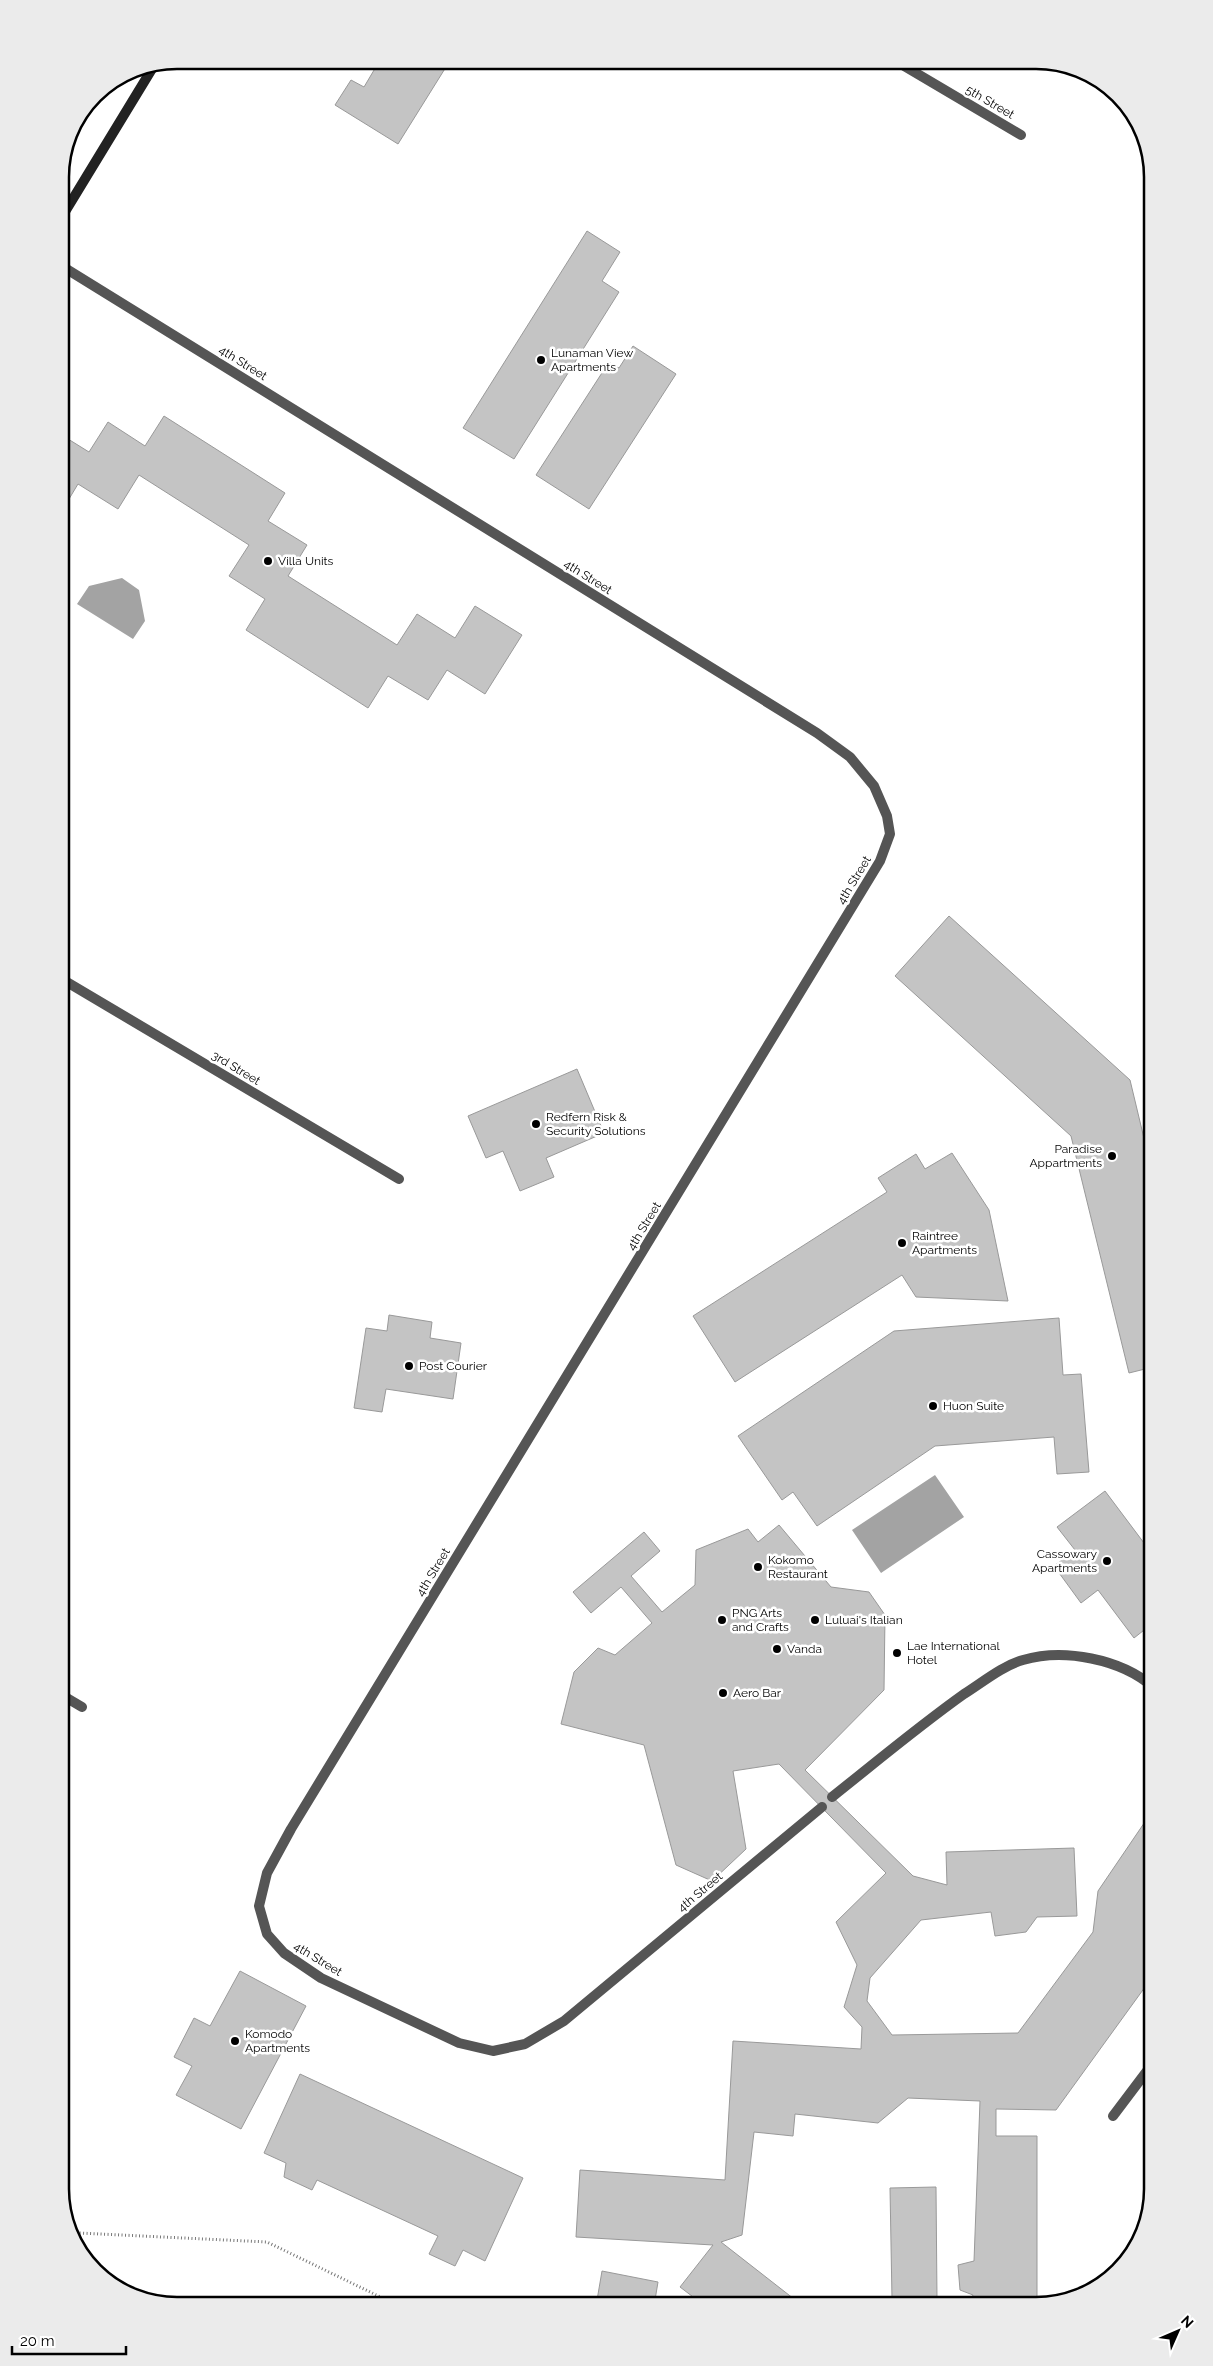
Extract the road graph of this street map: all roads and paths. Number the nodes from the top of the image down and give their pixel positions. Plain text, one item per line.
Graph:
1 (909, 69) edge
2 (150, 72) edge
3 (1021, 135) dead end
4 (69, 205) edge
5 (69, 271) edge
6 (69, 983) edge
7 (399, 1179) dead end
8 (1144, 1679) edge
9 (69, 1699) edge
10 (82, 1707) dead end
11 (832, 1797) dead end
12 (822, 1808) dead end
13 (1144, 2075) edge
14 (1114, 2116) dead end
15 (77, 2232) edge
16 (380, 2297) edge

1 - 3 street, 5th Street
2 - 4 main road
5 - 12 street, 4th Street
6 - 7 street, 3rd Street
8 - 11 street
9 - 10 street
13 - 14 street
15 - 16 path

